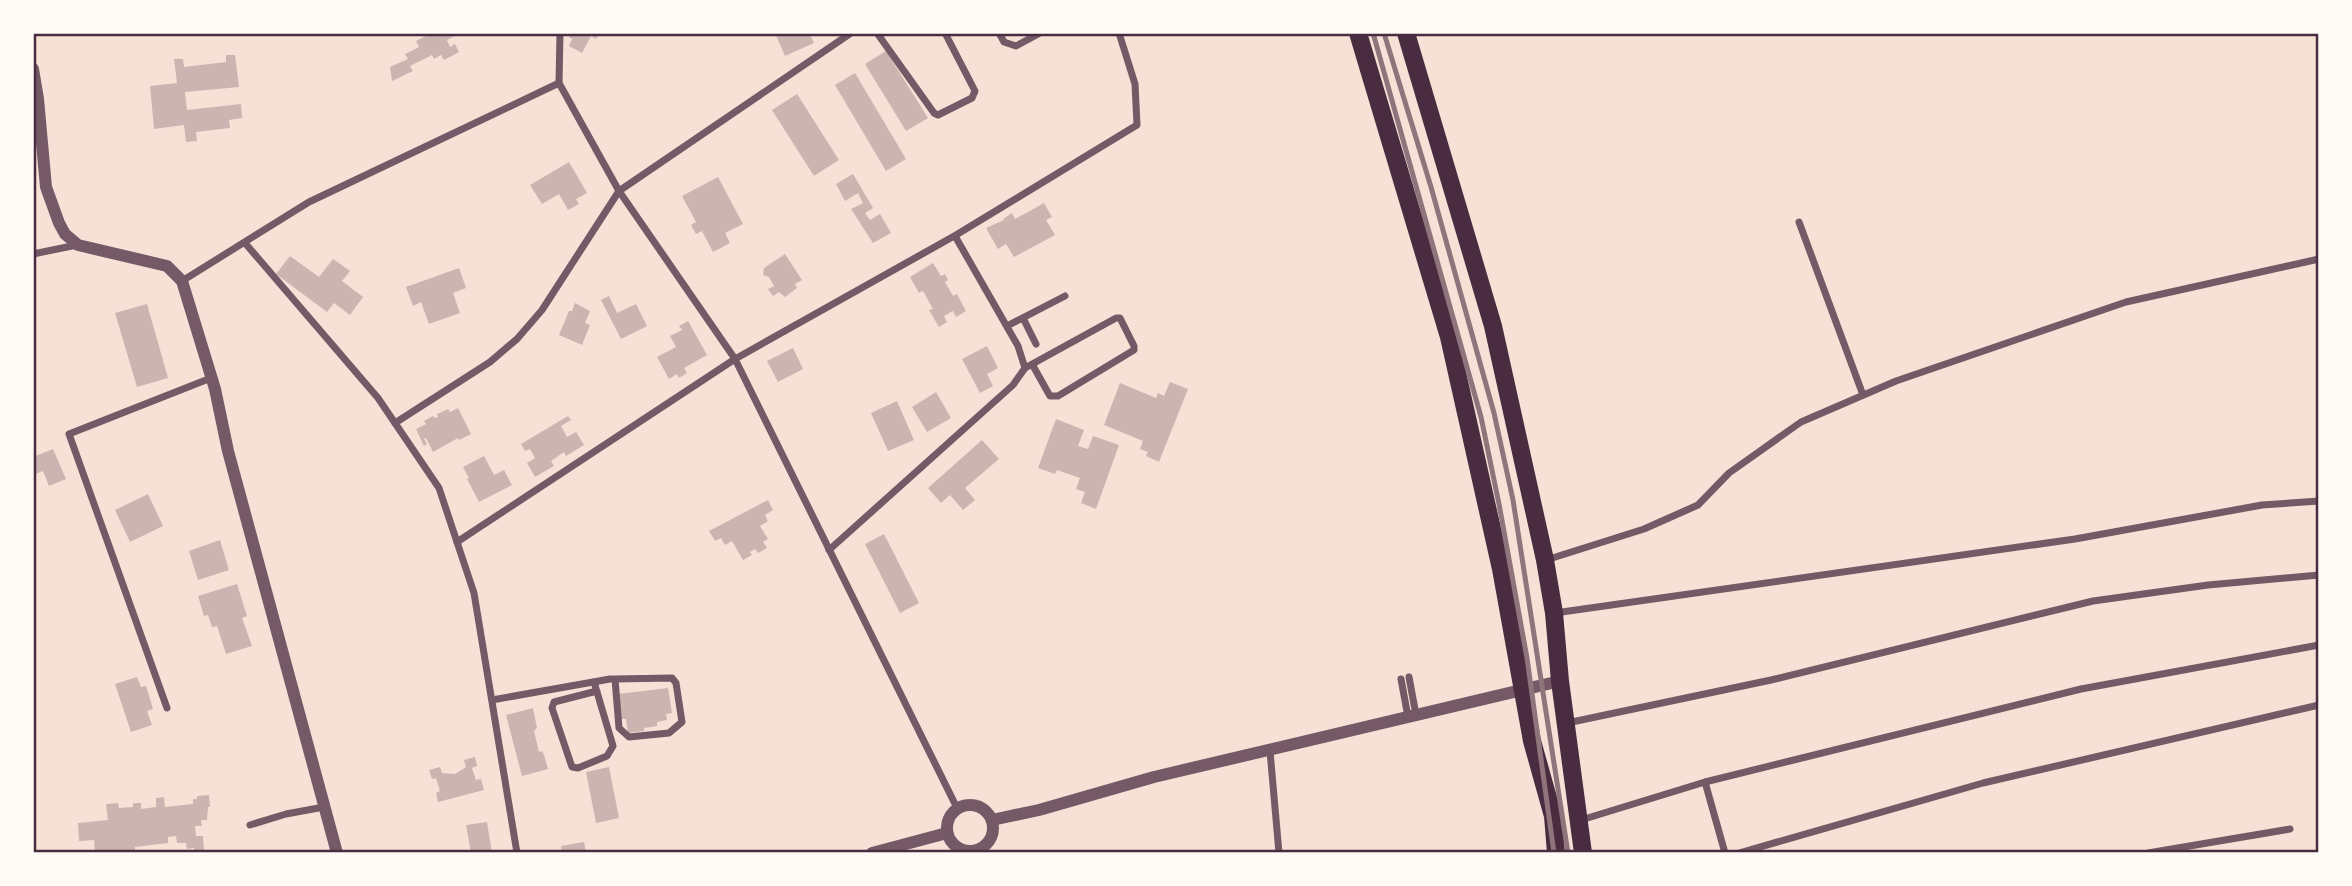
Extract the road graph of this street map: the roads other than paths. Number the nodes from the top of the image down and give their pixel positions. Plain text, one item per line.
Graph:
1 (561, 33) edge
2 (851, 33) edge
3 (877, 33) edge
4 (945, 33) edge
5 (999, 33) edge
6 (1040, 33) edge
7 (1119, 33) edge
8 (1359, 33) edge
9 (1406, 33) edge
10 (33, 69) edge
11 (559, 83) junction
12 (38, 170) edge
13 (619, 191) junction
14 (1799, 222) dead end
15 (955, 236) junction
16 (245, 243) junction
17 (78, 245) junction
18 (33, 254) edge
19 (2319, 259) edge
20 (182, 281) junction
21 (1065, 296) dead end
22 (1023, 318) junction
23 (1007, 326) junction
24 (1036, 344) dead end
25 (735, 359) junction
26 (1028, 366) junction
27 (211, 378) junction
28 (1863, 395) junction
29 (395, 423) junction
30 (2319, 501) edge
31 (457, 542) junction
32 (829, 550) junction
33 (1545, 561) junction
34 (2319, 575) edge
35 (1554, 613) junction
36 (2319, 645) edge
37 (1405, 678) dead end
38 (615, 679) junction
39 (1560, 681) junction
40 (594, 682) junction
41 (1522, 689) junction
42 (597, 691) junction
43 (492, 700) junction
44 (2319, 705) edge
45 (167, 708) dead end
46 (1412, 716) junction
47 (1566, 723) junction
48 (1270, 751) junction
49 (1705, 782) junction
50 (324, 807) junction
51 (957, 808) junction
52 (992, 820) junction
53 (1580, 820) junction
54 (250, 825) dead end
55 (2290, 829) dead end
56 (947, 834) junction
57 (969, 852) edge
58 (337, 853) edge
59 (517, 853) edge
60 (872, 853) edge
61 (1279, 853) edge
62 (1556, 853) edge
63 (1583, 853) edge
64 (1725, 853) edge
65 (1739, 853) edge
66 (2148, 853) edge

1 - 11 street
2 - 13 street
3 - 4 street
5 - 6 street
7 - 15 street
8 - 41 main road
9 - 33 main road
10 - 12 street
11 - 13 street
11 - 16 street
12 - 17 street
13 - 25 street
13 - 29 street
14 - 28 street
15 - 23 street
15 - 25 street
16 - 20 street
16 - 29 street
17 - 18 street
17 - 20 street
19 - 28 street
20 - 27 street
21 - 22 street
22 - 23 street
22 - 24 street
23 - 26 street
25 - 31 street
25 - 32 street
26 - 26 street
26 - 32 street
27 - 45 street
27 - 50 street
28 - 33 street
29 - 31 street
30 - 35 street
31 - 43 street
32 - 51 street
33 - 35 main road
34 - 47 street
35 - 39 main road
36 - 49 street
37 - 46 street
38 - 38 street
38 - 40 street
39 - 41 street
39 - 47 main road
40 - 42 street
40 - 43 street
41 - 46 street
41 - 62 main road
42 - 42 street
43 - 59 street
44 - 65 street
46 - 48 street
47 - 53 main road
48 - 52 street
48 - 61 street
49 - 53 street
49 - 64 street
50 - 54 street
50 - 58 street
51 - 52 street
51 - 56 street
52 - 57 street
53 - 63 main road
55 - 66 street
56 - 57 street
56 - 60 street

